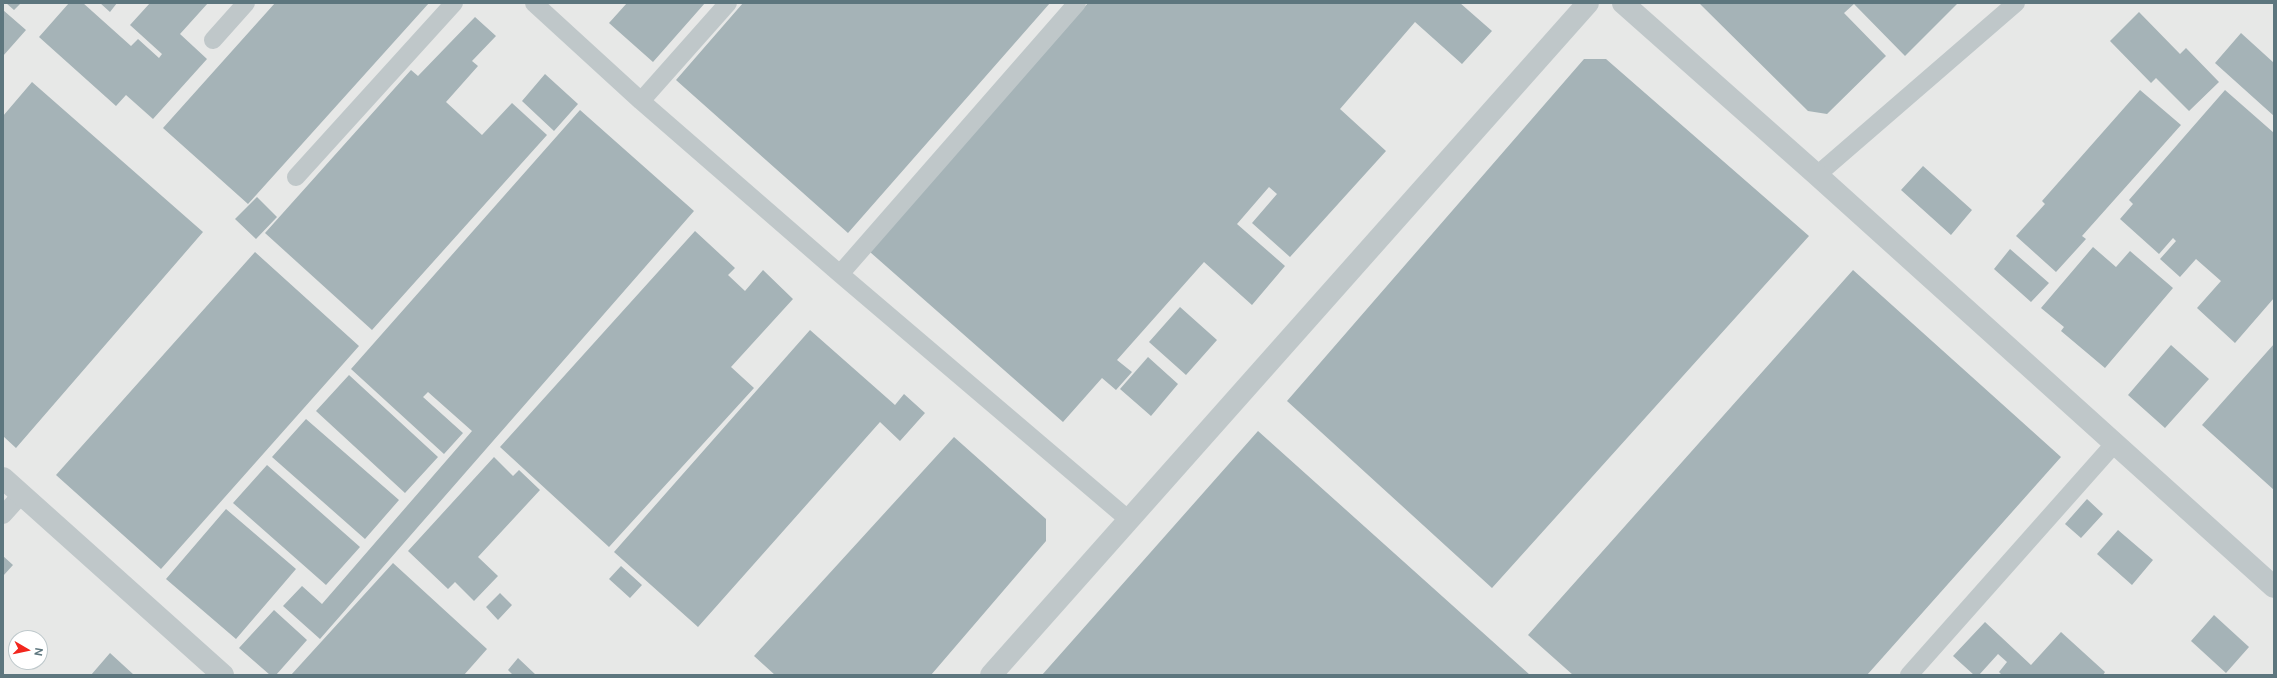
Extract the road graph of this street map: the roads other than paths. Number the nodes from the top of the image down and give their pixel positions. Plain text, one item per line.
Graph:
1 (246, 3) edge
2 (454, 3) edge
3 (534, 3) edge
4 (728, 3) edge
5 (1077, 3) edge
6 (1588, 3) edge
7 (1623, 3) edge
8 (2016, 3) edge
9 (213, 40) dead end
10 (641, 101) junction
11 (1817, 175) junction
12 (296, 177) dead end
13 (840, 274) junction
14 (2115, 443) junction
15 (3, 478) edge
16 (22, 495) junction
17 (3, 515) edge
18 (1129, 520) junction
19 (2274, 587) edge
20 (223, 675) edge
21 (991, 675) edge
22 (1909, 675) edge

1 - 9 lane
2 - 12 lane
3 - 10 lane
4 - 10 lane
5 - 13 lane
6 - 18 street
7 - 11 street
8 - 11 lane
10 - 13 lane
11 - 14 street
13 - 18 lane
14 - 19 street
14 - 22 lane
15 - 16 street
16 - 17 lane
16 - 20 street
18 - 21 street

